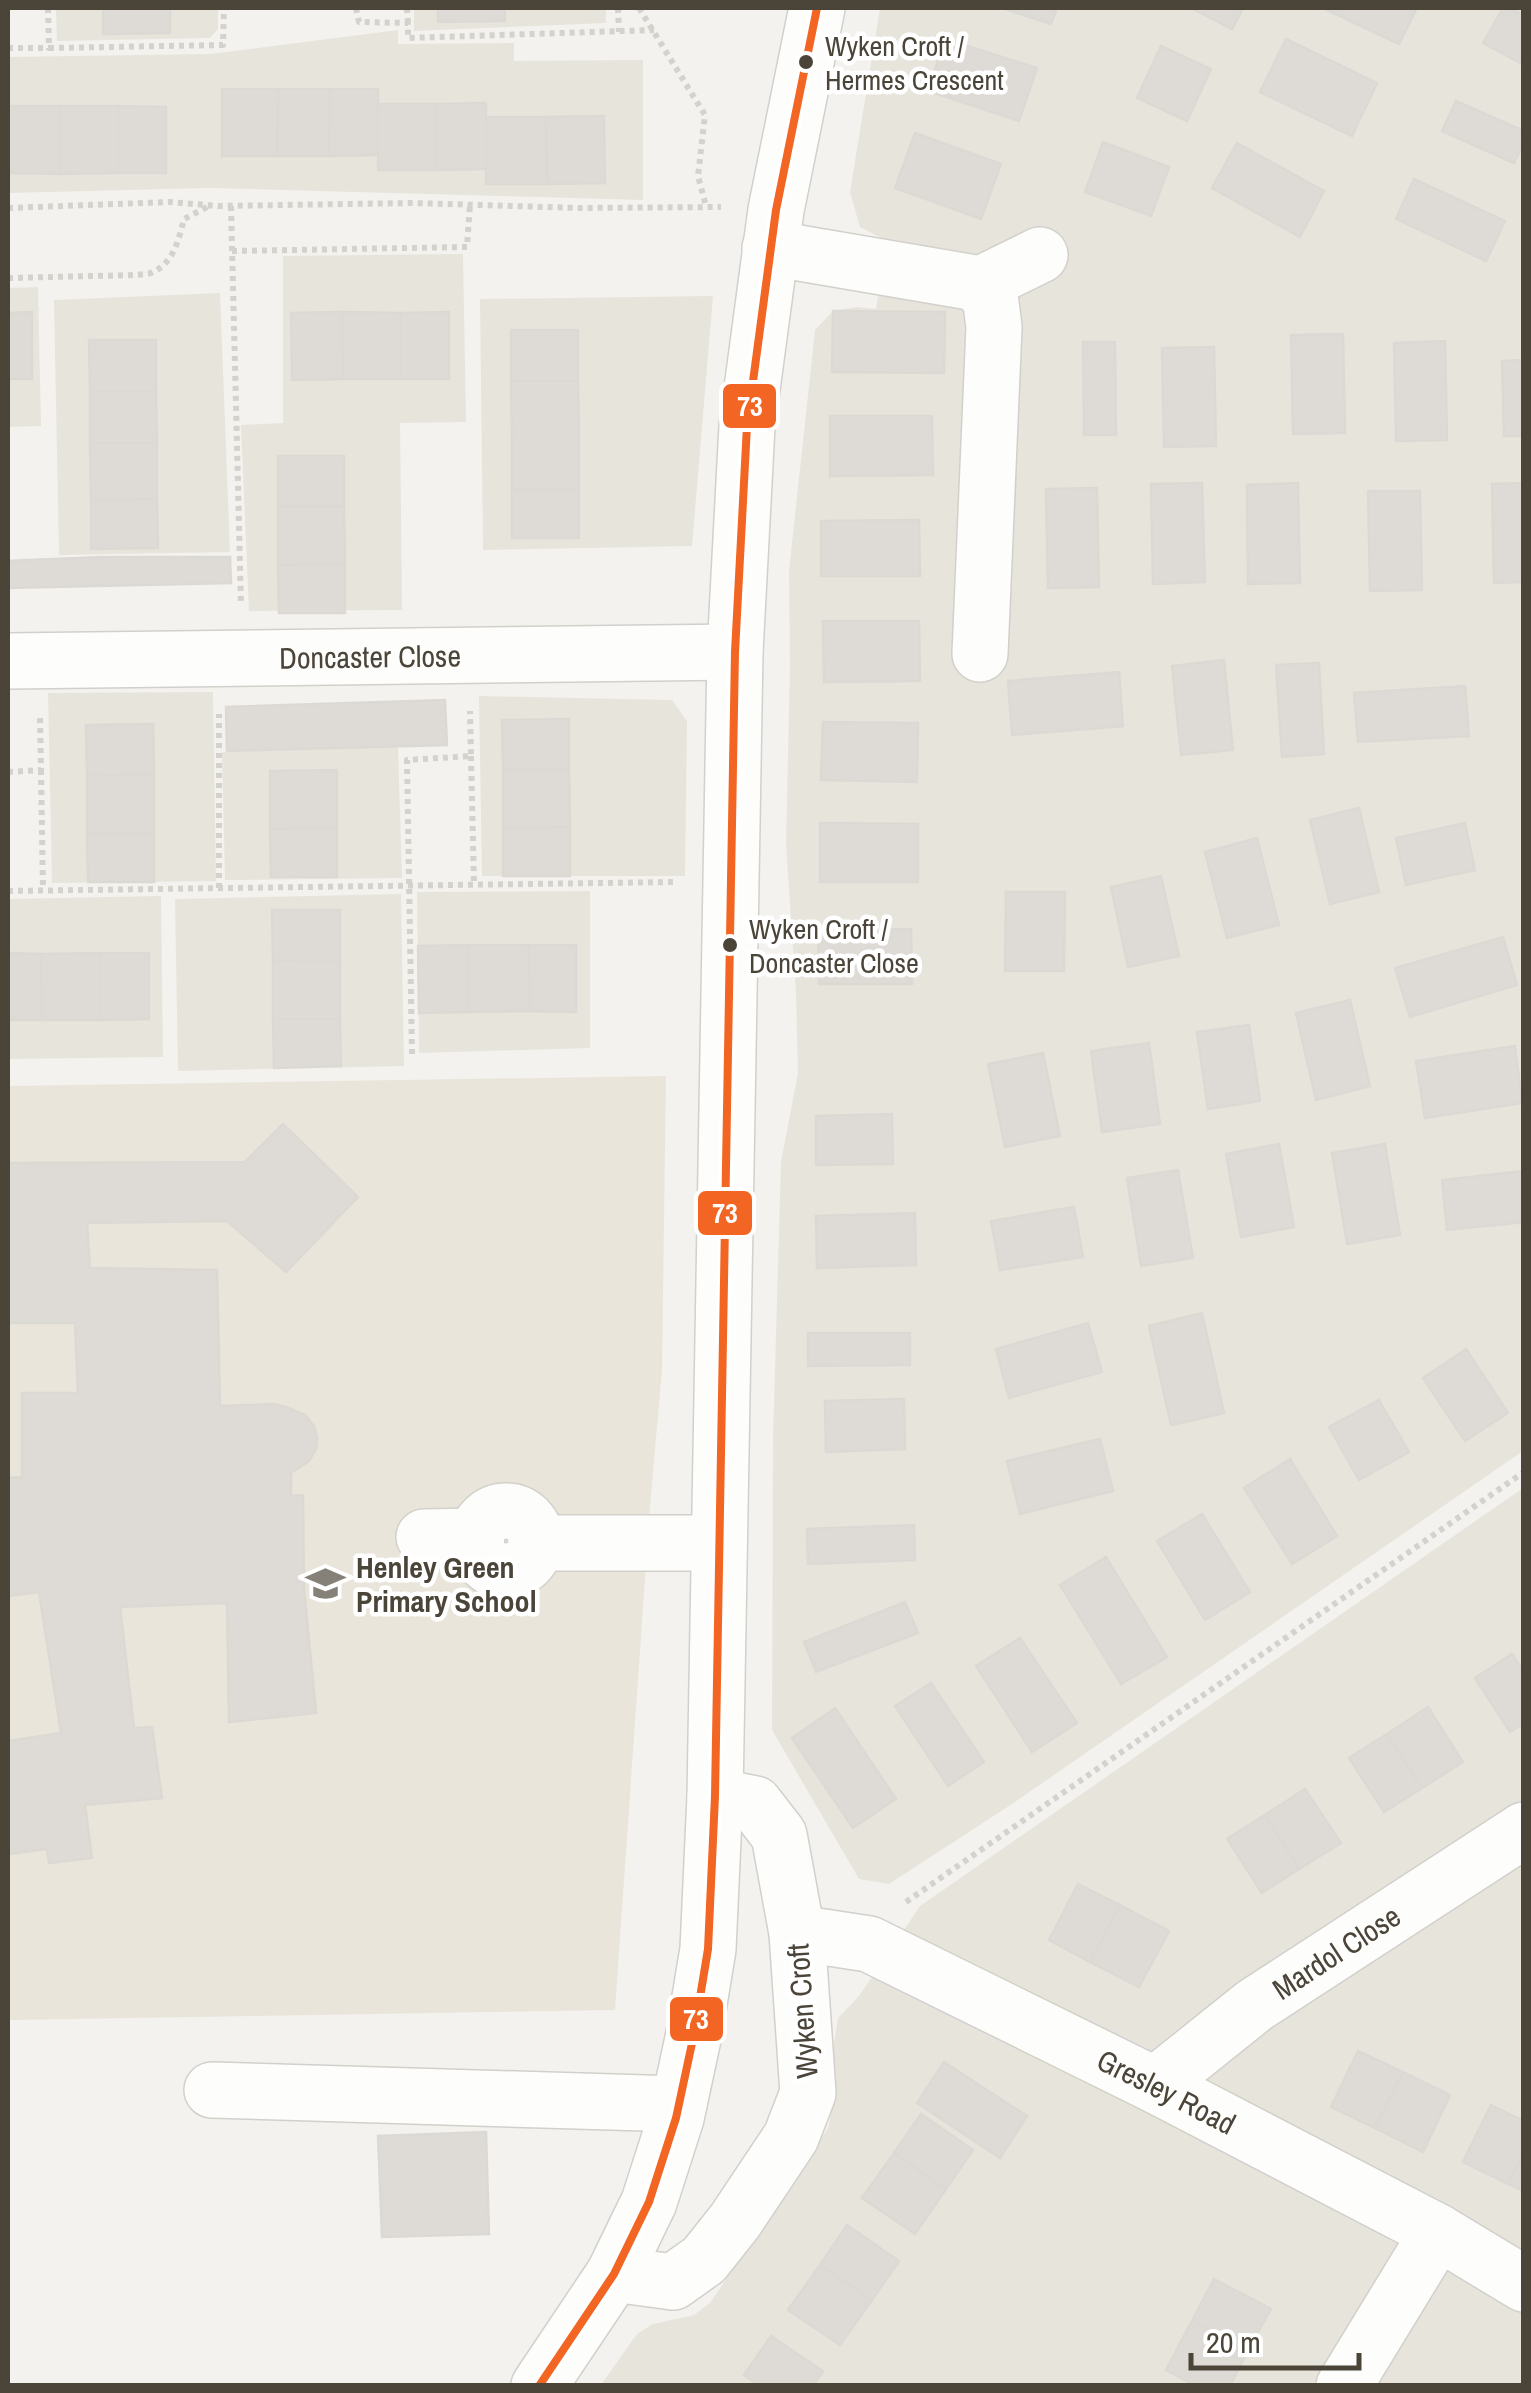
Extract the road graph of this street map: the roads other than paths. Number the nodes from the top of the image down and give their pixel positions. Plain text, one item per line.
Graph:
1 (817, 8) edge
2 (773, 229) junction
3 (1040, 255) dead end
4 (981, 284) junction
5 (735, 652) junction
6 (980, 654) dead end
7 (24, 661) edge
8 (450, 1536) dead end
9 (719, 1543) junction
10 (715, 1796) junction
11 (1524, 1830) edge
12 (797, 1933) junction
13 (1155, 2085) junction
14 (212, 2090) dead end
15 (679, 2104) junction
16 (1438, 2232) junction
17 (614, 2274) junction
18 (1524, 2284) edge
19 (545, 2383) edge
20 (1344, 2386) edge

1 - 2 street
2 - 4 street
2 - 5 street
3 - 4 street
4 - 6 street
5 - 7 street, Doncaster Close
5 - 9 street
8 - 9 street
9 - 10 street
10 - 12 street, Wyken Croft
10 - 15 street
11 - 13 street, Mardol Close
12 - 13 street, Gresley Road
12 - 17 street, Wyken Croft
13 - 16 street, Gresley Road
14 - 15 street
15 - 17 street
16 - 18 street, Gresley Road
16 - 20 street
17 - 19 street

